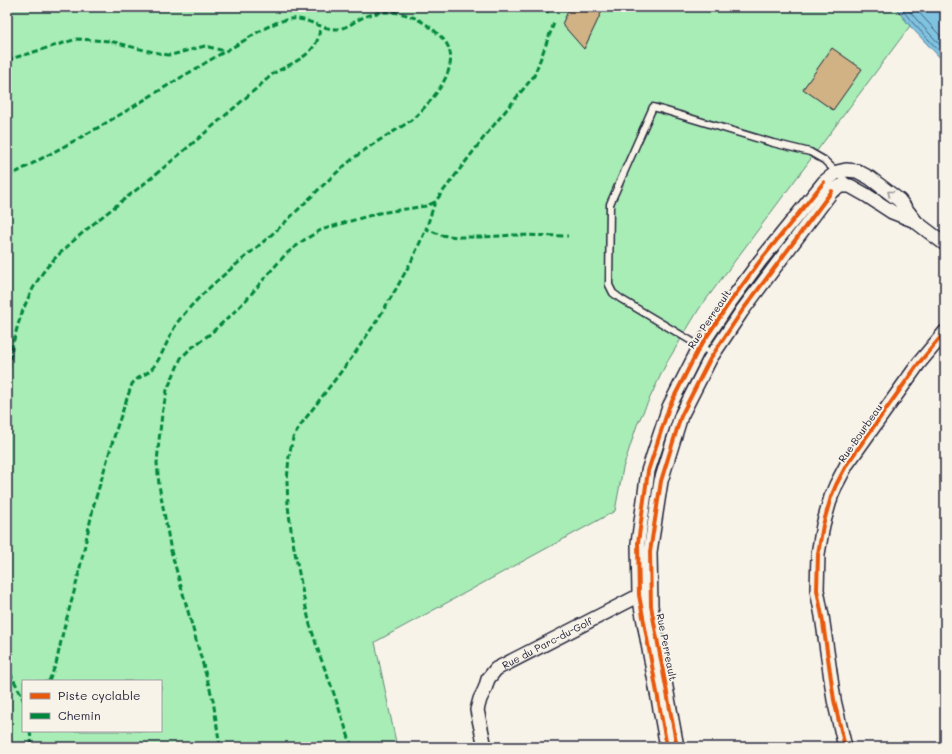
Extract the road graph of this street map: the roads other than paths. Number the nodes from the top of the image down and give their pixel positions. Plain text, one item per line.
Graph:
1 (837, 172) junction
2 (850, 186) junction
3 (916, 222) junction
4 (945, 244) edge
5 (945, 332) edge
6 (700, 346) junction
7 (713, 354) junction
8 (651, 589) junction
9 (639, 595) junction
10 (485, 747) edge
11 (667, 747) edge
12 (677, 747) edge
13 (845, 747) edge

1 - 2 lane
3 -> 1 street
1 - 6 street, Rue Perreault
1 - 6 lane
2 - 3 street
2 - 7 street, Rue Perreault
3 - 4 street
5 - 13 street, Rue Bourbeau
6 - 7 lane
6 - 9 street, Rue Perreault
7 - 8 street, Rue Perreault
8 - 9 street, Rue du Parc-du-Golf
8 - 12 street, Rue Perreault
9 - 10 street, Rue du Parc-du-Golf
9 - 11 street, Rue Perreault

